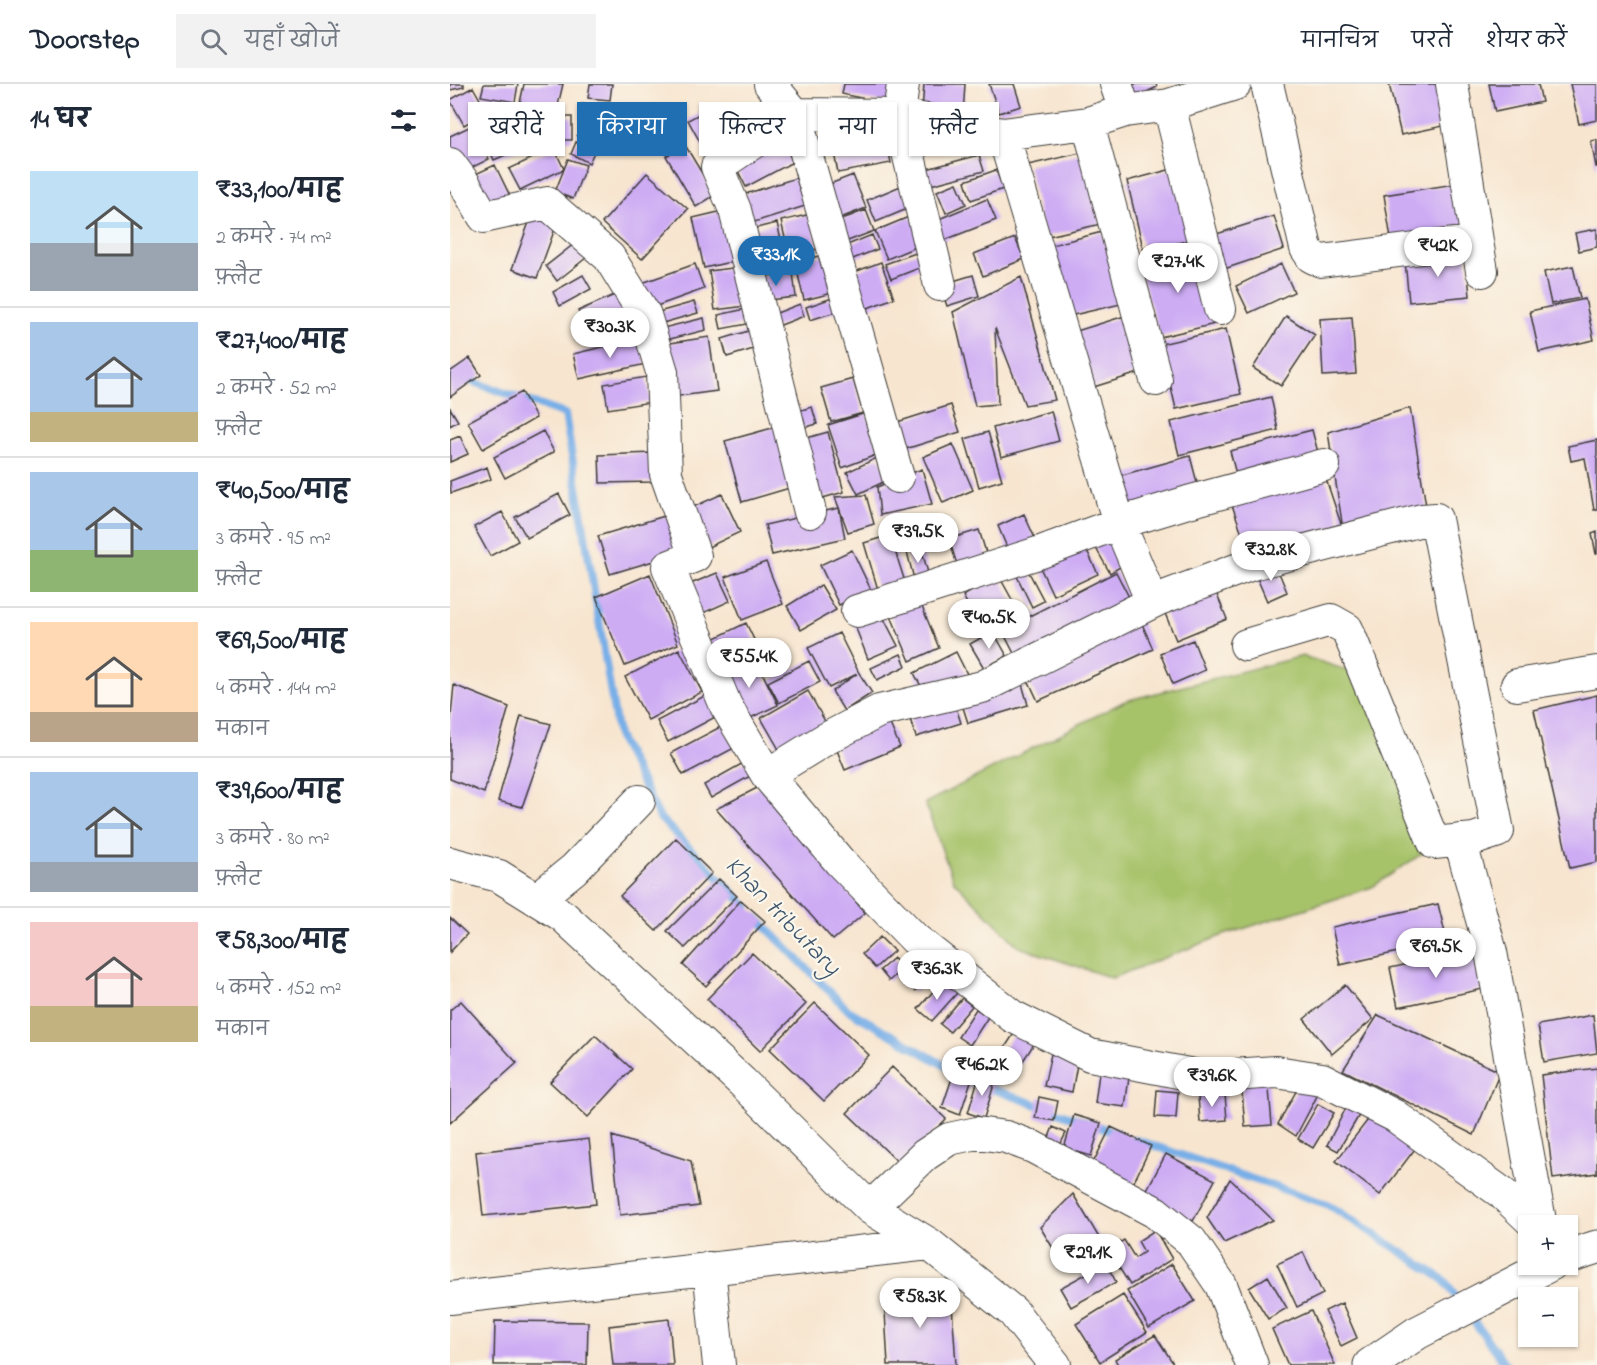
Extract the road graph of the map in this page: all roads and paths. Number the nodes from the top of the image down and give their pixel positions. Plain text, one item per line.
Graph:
1 (770, 84) edge
2 (903, 84) edge
3 (1235, 84) edge
4 (1267, 84) edge
5 (1452, 84) edge
6 (1120, 98) edge
7 (785, 102) edge
8 (1169, 105) junction
9 (806, 114) edge
10 (899, 115) junction
11 (1088, 123) junction
12 (1004, 134) junction
13 (806, 153) edge
14 (733, 156) edge
15 (450, 164) edge
16 (940, 285) dead end
17 (1220, 309) dead end
18 (1156, 380) dead end
19 (1324, 465) dead end
20 (898, 477) dead end
21 (810, 512) dead end
22 (1119, 523) junction
23 (1152, 602) junction
24 (857, 611) dead end
25 (1246, 645) dead end
26 (1597, 672) edge
27 (1517, 685) dead end
28 (766, 775) junction
29 (639, 801) dead end
30 (1460, 840) junction
31 (450, 863) edge
32 (537, 899) junction
33 (870, 1208) junction
34 (1527, 1215) edge
35 (1537, 1215) edge
36 (929, 1244) junction
37 (709, 1268) junction
38 (1531, 1275) edge
39 (450, 1298) edge
40 (719, 1365) edge
41 (1055, 1365) edge
42 (1252, 1365) edge
43 (1370, 1365) edge

1 - 7 street
2 - 10 street
3 - 8 street
4 - 5 street
6 - 8 street
6 - 11 street
8 - 17 street
9 - 10 street
10 - 12 street
10 - 16 street
11 - 12 street
11 - 18 street
12 - 22 street
13 - 20 street
14 - 21 street
15 - 28 street
19 - 22 street
22 - 23 street
22 - 24 street
23 - 28 street
23 - 30 street
25 - 30 street
26 - 27 street
28 - 34 street
29 - 32 street
30 - 35 street
31 - 32 street
32 - 33 street
33 - 36 street
33 - 42 street
36 - 37 street
36 - 41 street
37 - 39 street
37 - 40 street
38 - 43 main road

